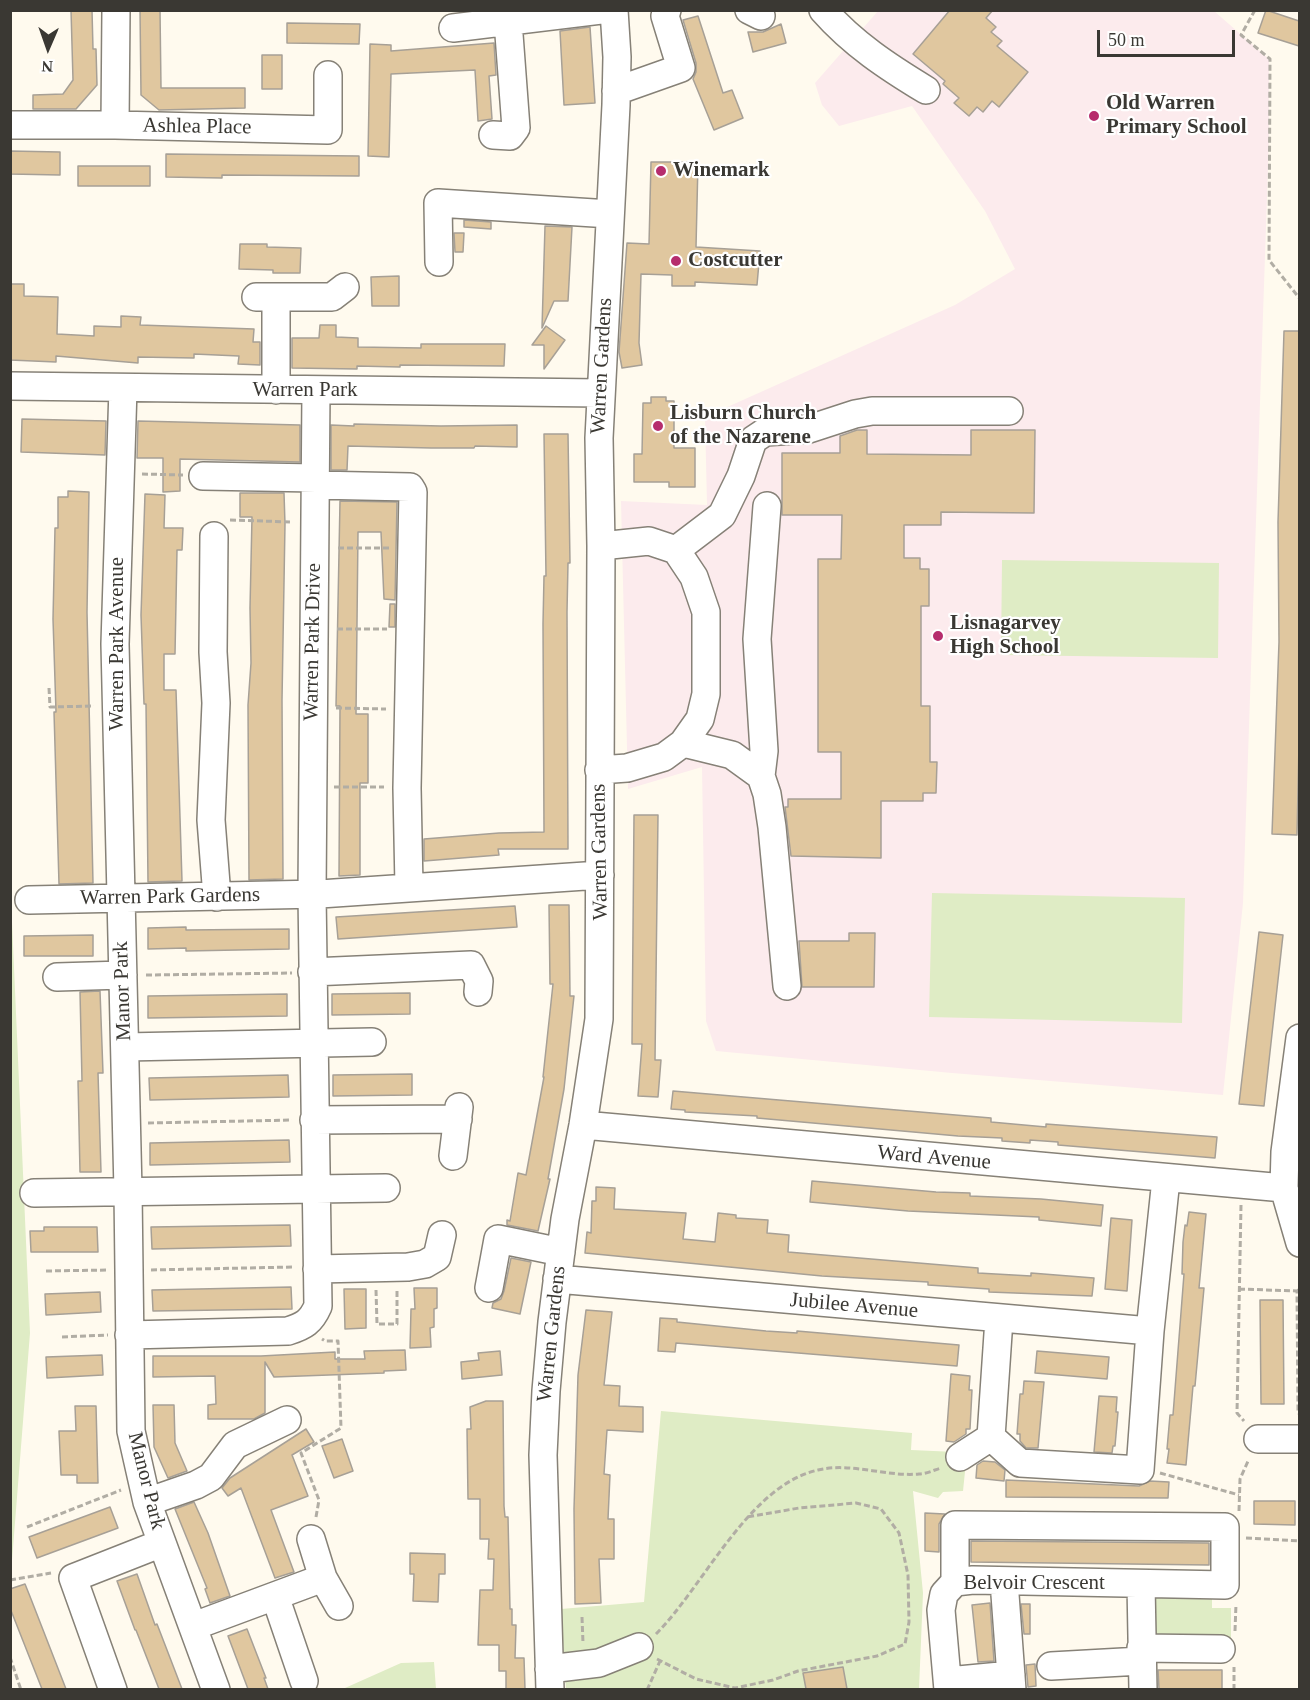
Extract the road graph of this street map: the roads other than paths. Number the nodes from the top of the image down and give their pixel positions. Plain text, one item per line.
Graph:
1 (116, 10) edge
2 (601, 10) edge
3 (614, 10) edge
4 (667, 10) edge
5 (832, 14) edge
6 (508, 21) junction
7 (453, 28) dead end
8 (328, 75) dead end
9 (926, 90) dead end
10 (616, 91) junction
11 (10, 125) edge
12 (115, 125) junction
13 (493, 135) dead end
14 (610, 214) junction
15 (432, 253) dead end
16 (345, 286) dead end
17 (10, 386) edge
18 (123, 388) junction
19 (276, 390) junction
20 (316, 390) junction
21 (600, 393) junction
22 (1009, 411) dead end
23 (203, 476) road end
24 (316, 482) junction
25 (767, 506) dead end
26 (214, 536) road end
27 (601, 546) junction
28 (676, 550) junction
29 (683, 743) junction
30 (599, 770) junction
31 (761, 776) junction
32 (600, 874) junction
33 (409, 887) junction
34 (312, 894) junction
35 (217, 897) junction
36 (120, 899) junction
37 (29, 900) dead end
38 (312, 972) junction
39 (123, 975) junction
40 (57, 977) dead end
41 (786, 986) dead end
42 (478, 992) dead end
43 (1299, 1038) edge
44 (372, 1042) dead end
45 (313, 1044) junction
46 (125, 1047) junction
47 (1296, 1095) edge
48 (314, 1120) junction
49 (583, 1125) junction
50 (453, 1156) dead end
51 (1166, 1179) junction
52 (386, 1188) dead end
53 (1284, 1188) junction
54 (316, 1189) junction
55 (128, 1191) junction
56 (34, 1193) dead end
57 (442, 1235) dead end
58 (1299, 1243) edge
59 (561, 1252) junction
60 (317, 1269) junction
61 (557, 1279) junction
62 (489, 1288) dead end
63 (999, 1319) junction
64 (1150, 1331) junction
65 (129, 1335) junction
66 (287, 1420) dead end
67 (992, 1437) junction
68 (1258, 1439) road end
69 (1299, 1439) edge
70 (960, 1457) road end
71 (145, 1492) junction
72 (311, 1539) road end
73 (162, 1543) junction
74 (323, 1578) junction
75 (1004, 1581) junction
76 (955, 1582) junction
77 (1141, 1584) junction
78 (275, 1596) junction
79 (339, 1606) dead end
80 (194, 1626) junction
81 (1221, 1649) dead end
82 (650, 1654) road end
83 (1141, 1654) junction
84 (1051, 1666) dead end
85 (549, 1679) edge
86 (304, 1681) dead end
87 (1012, 1682) edge
88 (948, 1685) edge
89 (113, 1689) edge
90 (216, 1689) edge
91 (1143, 1689) edge

1 - 12 street
2 - 6 street
3 - 10 street, Warren Gardens
4 - 10 street
5 - 9 street
6 - 7 street
6 - 13 street
8 - 12 street, Ashlea Place
10 - 14 street, Warren Gardens
11 - 12 street, Ashlea Place
14 - 15 street
14 - 21 street, Warren Gardens
16 - 19 street
17 - 18 street, Warren Park
18 - 19 street, Warren Park
18 - 36 street, Warren Park Avenue
19 - 20 street, Warren Park
20 - 21 street, Warren Park
20 - 24 street, Warren Park Drive
21 - 27 street, Warren Gardens
22 - 28 street
23 - 24 street
24 - 33 street
24 - 34 street, Warren Park Drive
25 - 31 street
26 - 35 street
27 - 28 street
27 - 30 street, Warren Gardens
28 - 29 street
29 - 30 street
29 - 31 street
30 - 32 street, Warren Gardens
31 - 41 street
32 - 33 street, Warren Park Gardens
32 - 49 street, Warren Gardens
33 - 34 street, Warren Park Gardens
34 - 35 street, Warren Park Gardens
34 - 38 street, Warren Park Drive
35 - 36 street, Warren Park Gardens
36 - 37 street, Warren Park Gardens
36 - 39 street, Manor Park
38 - 42 street
38 - 45 street, Warren Park Drive
39 - 40 street
39 - 46 street, Manor Park
43 - 47 street
44 - 45 street
45 - 46 street
45 - 48 street, Warren Park Drive
46 - 55 street, Manor Park
47 - 53 street
48 - 50 street
48 - 54 street, Warren Park Drive
49 - 51 street, Ward Avenue
49 - 59 street, Warren Gardens
51 - 53 street, Ward Avenue
51 - 64 street
52 - 54 street
53 - 58 street
54 - 55 street
54 - 60 street, Warren Park Drive
55 - 56 street
55 - 65 street, Manor Park
57 - 60 street
59 - 61 street, Warren Gardens
59 - 62 street
60 - 65 street, Warren Park Drive
61 - 63 street, Jubilee Avenue
61 - 85 street, Warren Gardens
63 - 64 street, Jubilee Avenue
63 - 67 street
64 - 67 street
65 - 71 street, Manor Park
66 - 71 street
67 - 70 street
68 - 69 street
71 - 73 street, Manor Park
72 - 74 street
73 - 80 street, Manor Park
73 - 89 street
74 - 78 street
74 - 79 street
75 - 76 street, Belvoir Crescent
75 - 77 street, Belvoir Crescent
75 - 87 street
76 - 77 street, Belvoir Crescent
76 - 88 street, Belvoir Crescent
77 - 83 street
78 - 80 street
78 - 86 street
80 - 90 street, Manor Park
81 - 83 street
82 - 85 street
83 - 84 street
83 - 91 street
87 - 88 street

